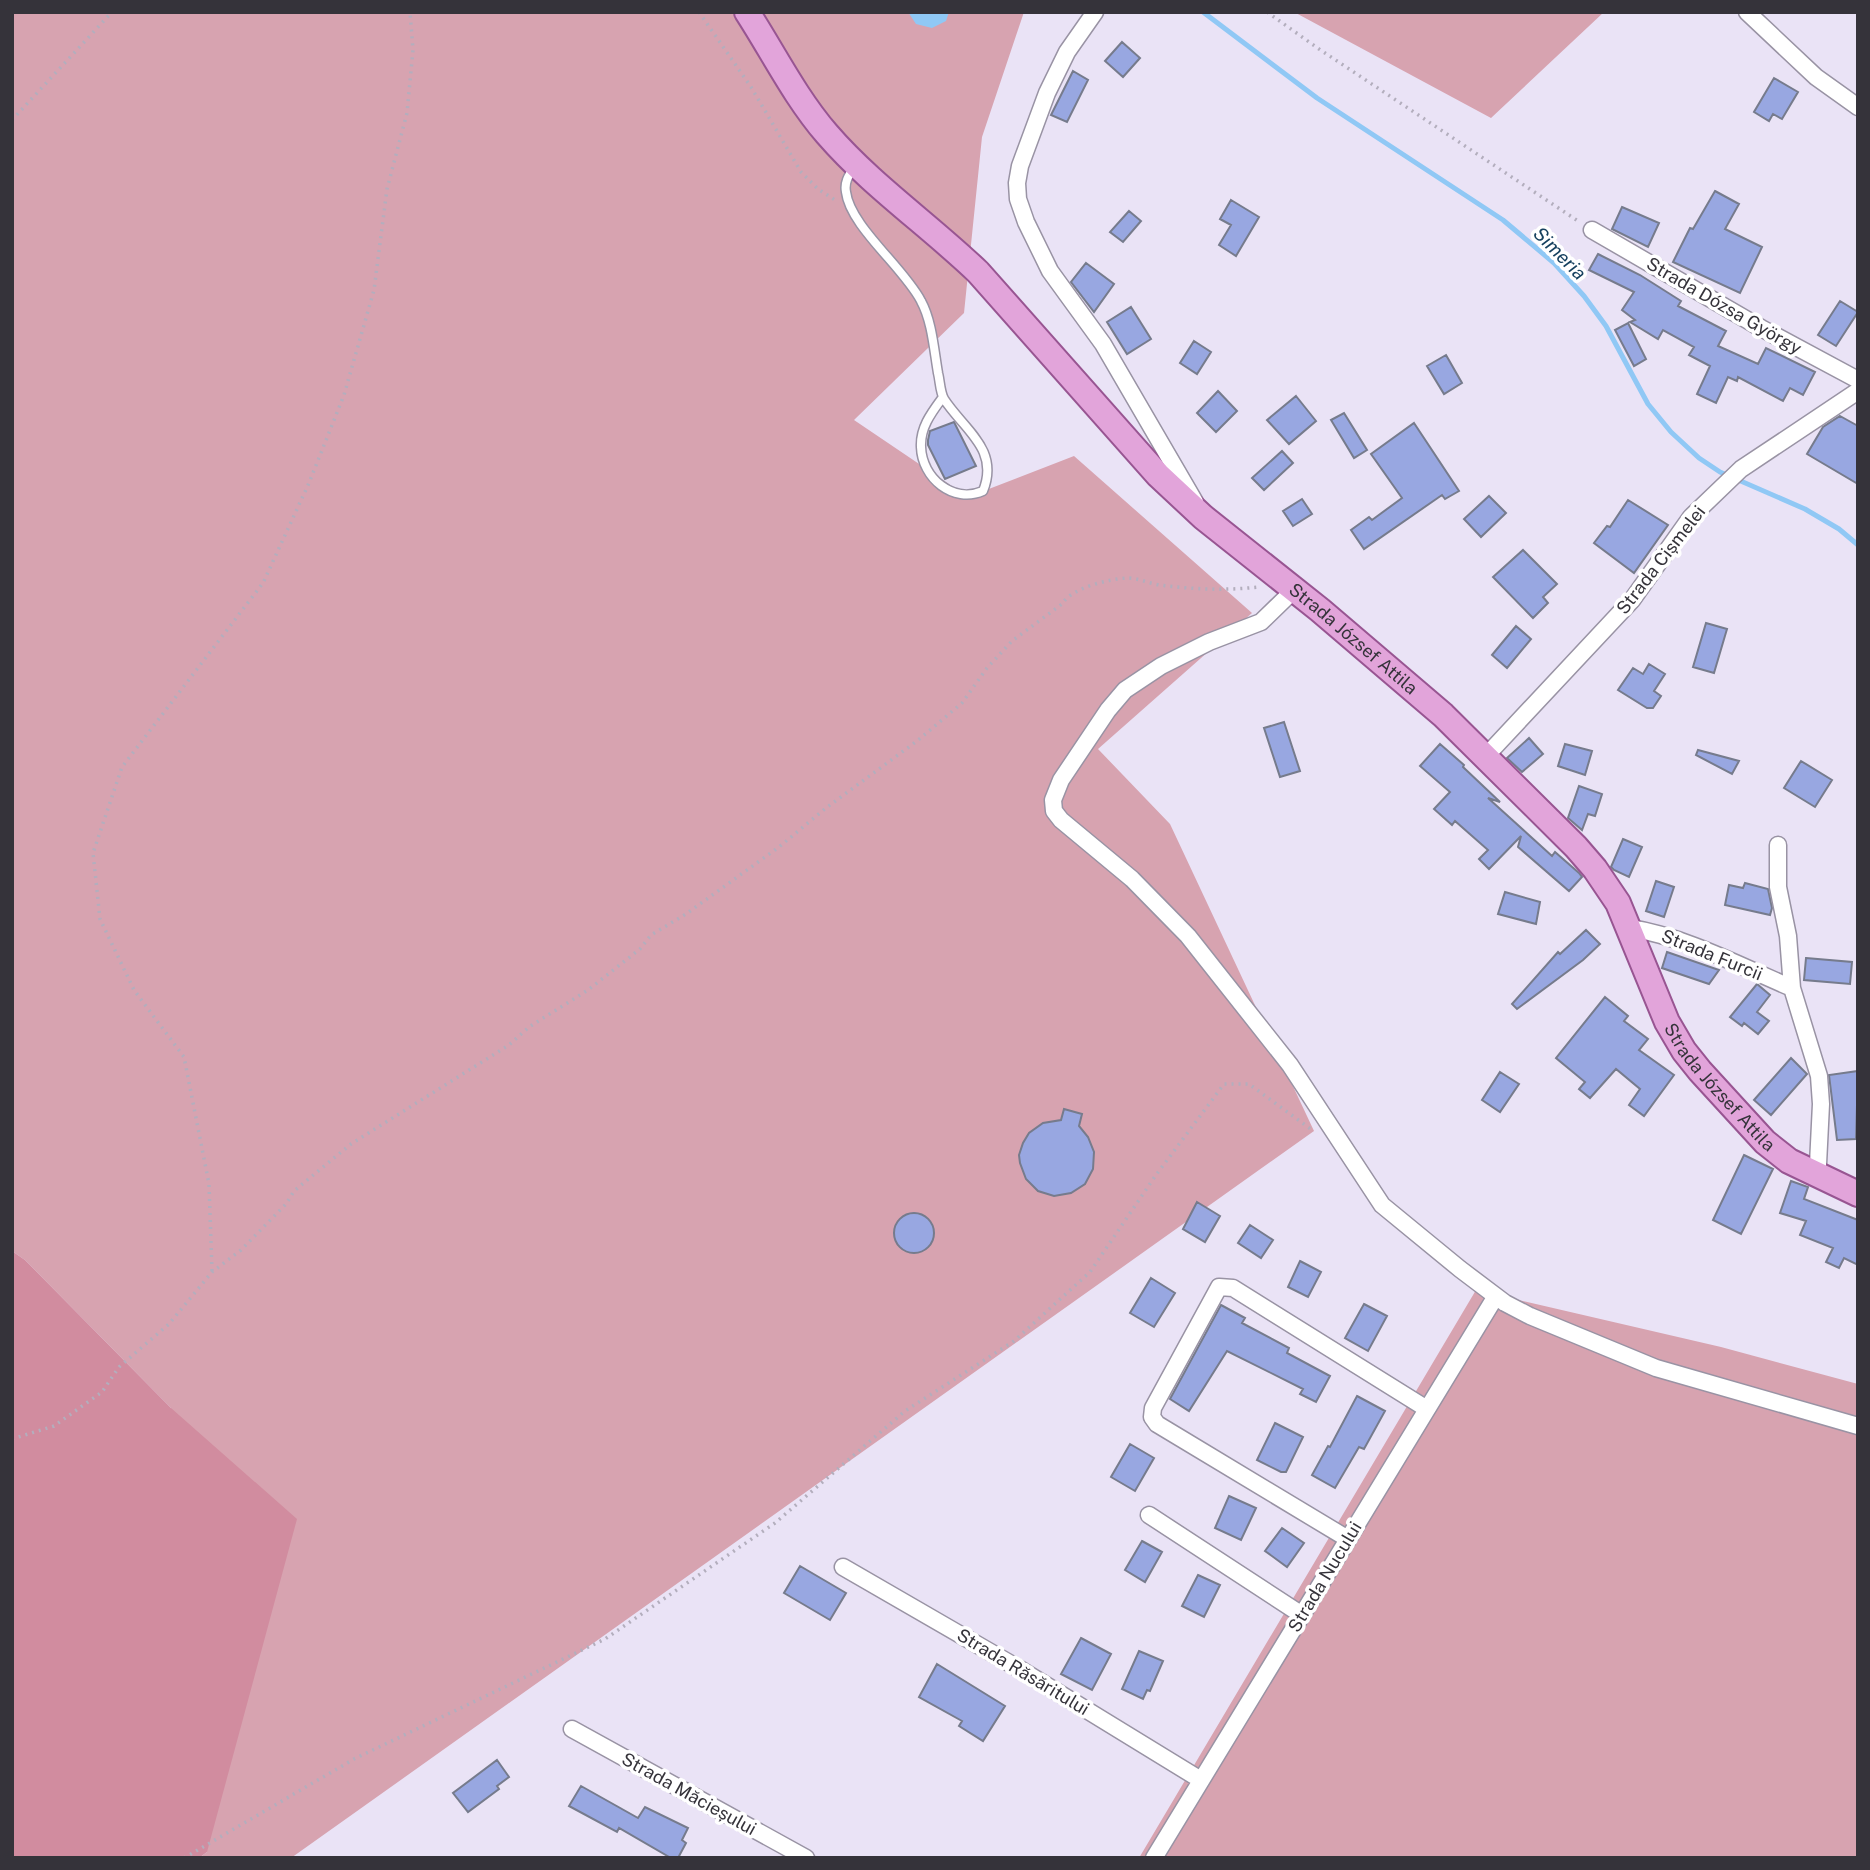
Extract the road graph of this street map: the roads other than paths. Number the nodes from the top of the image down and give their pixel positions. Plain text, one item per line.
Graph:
1 (747, 12) edge
2 (1095, 12) edge
3 (1747, 12) edge
4 (1858, 107) edge
5 (856, 164) junction
6 (1592, 230) road end
7 (1858, 380) edge
8 (1858, 391) edge
9 (943, 397) junction
10 (1203, 517) junction
11 (1294, 590) junction
12 (1486, 756) junction
13 (1779, 845) dead end
14 (1630, 928) junction
15 (1793, 988) junction
16 (1815, 1174) junction
17 (1858, 1194) edge
18 (1496, 1296) junction
19 (1427, 1409) junction
20 (1858, 1426) edge
21 (1149, 1515) dead end
22 (1348, 1539) junction
23 (843, 1567) dead end
24 (1302, 1615) junction
25 (572, 1729) dead end
26 (1202, 1780) junction
27 (806, 1858) edge
28 (1154, 1858) edge

1 - 5 main road
2 - 10 street, Strada József Attila
3 - 4 street
5 - 9 lane
5 - 10 main road
6 - 7 street, Strada Dózsa György
8 - 12 street, Strada Cișmelei
9 - 9 lane
10 - 11 main road, Strada József Attila
11 - 12 main road, Strada József Attila
11 - 18 street
12 - 14 main road, Strada József Attila
13 - 15 street, Strada Furcii
14 - 15 street, Strada Furcii
14 - 16 main road, Strada József Attila
15 - 16 street, Strada Furcii
16 - 17 main road, Strada József Attila
18 - 19 street, Strada Nucului
18 - 20 street
19 - 22 street, Strada Nucului
19 - 22 street
21 - 24 street
22 - 24 street, Strada Nucului
23 - 26 street, Strada Răsăritului
24 - 26 street, Strada Nucului
25 - 27 street, Strada Măcieșului
26 - 28 street, Strada Nucului

